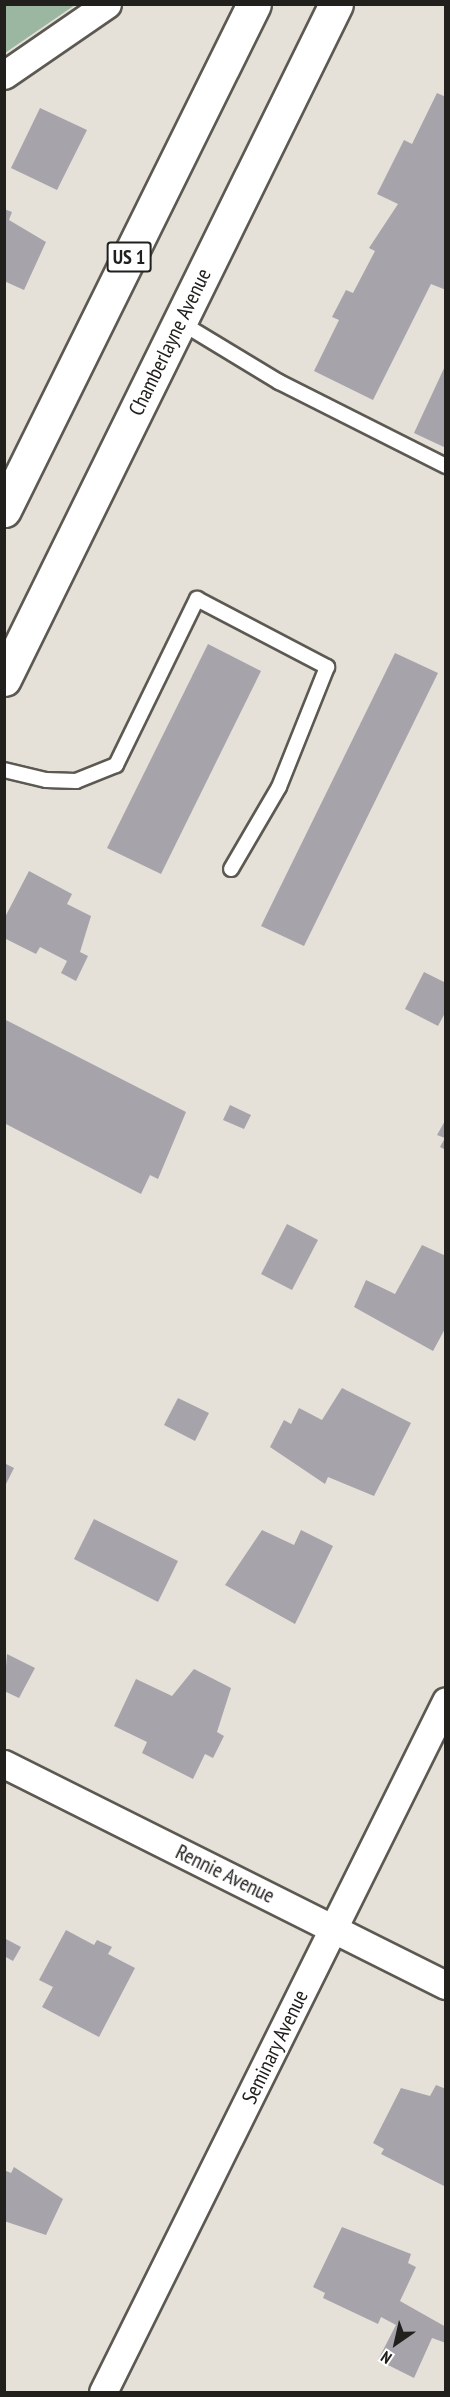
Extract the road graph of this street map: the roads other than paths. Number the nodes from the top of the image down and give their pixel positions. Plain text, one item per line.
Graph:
1 (107, 4) edge
2 (254, 4) edge
3 (336, 4) edge
4 (4, 75) edge
5 (180, 322) junction
6 (446, 466) edge
7 (4, 510) edge
8 (4, 679) edge
9 (4, 770) edge
10 (231, 869) dead end
11 (446, 1701) edge
12 (4, 1764) edge
13 (334, 1928) junction
14 (446, 1984) edge
15 (103, 2392) edge

1 - 4 street
2 - 7 main road, US 1
3 - 5 main road, Chamberlayne Avenue
5 - 6 lane
5 - 8 main road, Chamberlayne Avenue
9 - 10 lane
11 - 13 street, Seminary Avenue
12 - 13 street, Rennie Avenue
13 - 14 street, Rennie Avenue
13 - 15 street, Seminary Avenue

